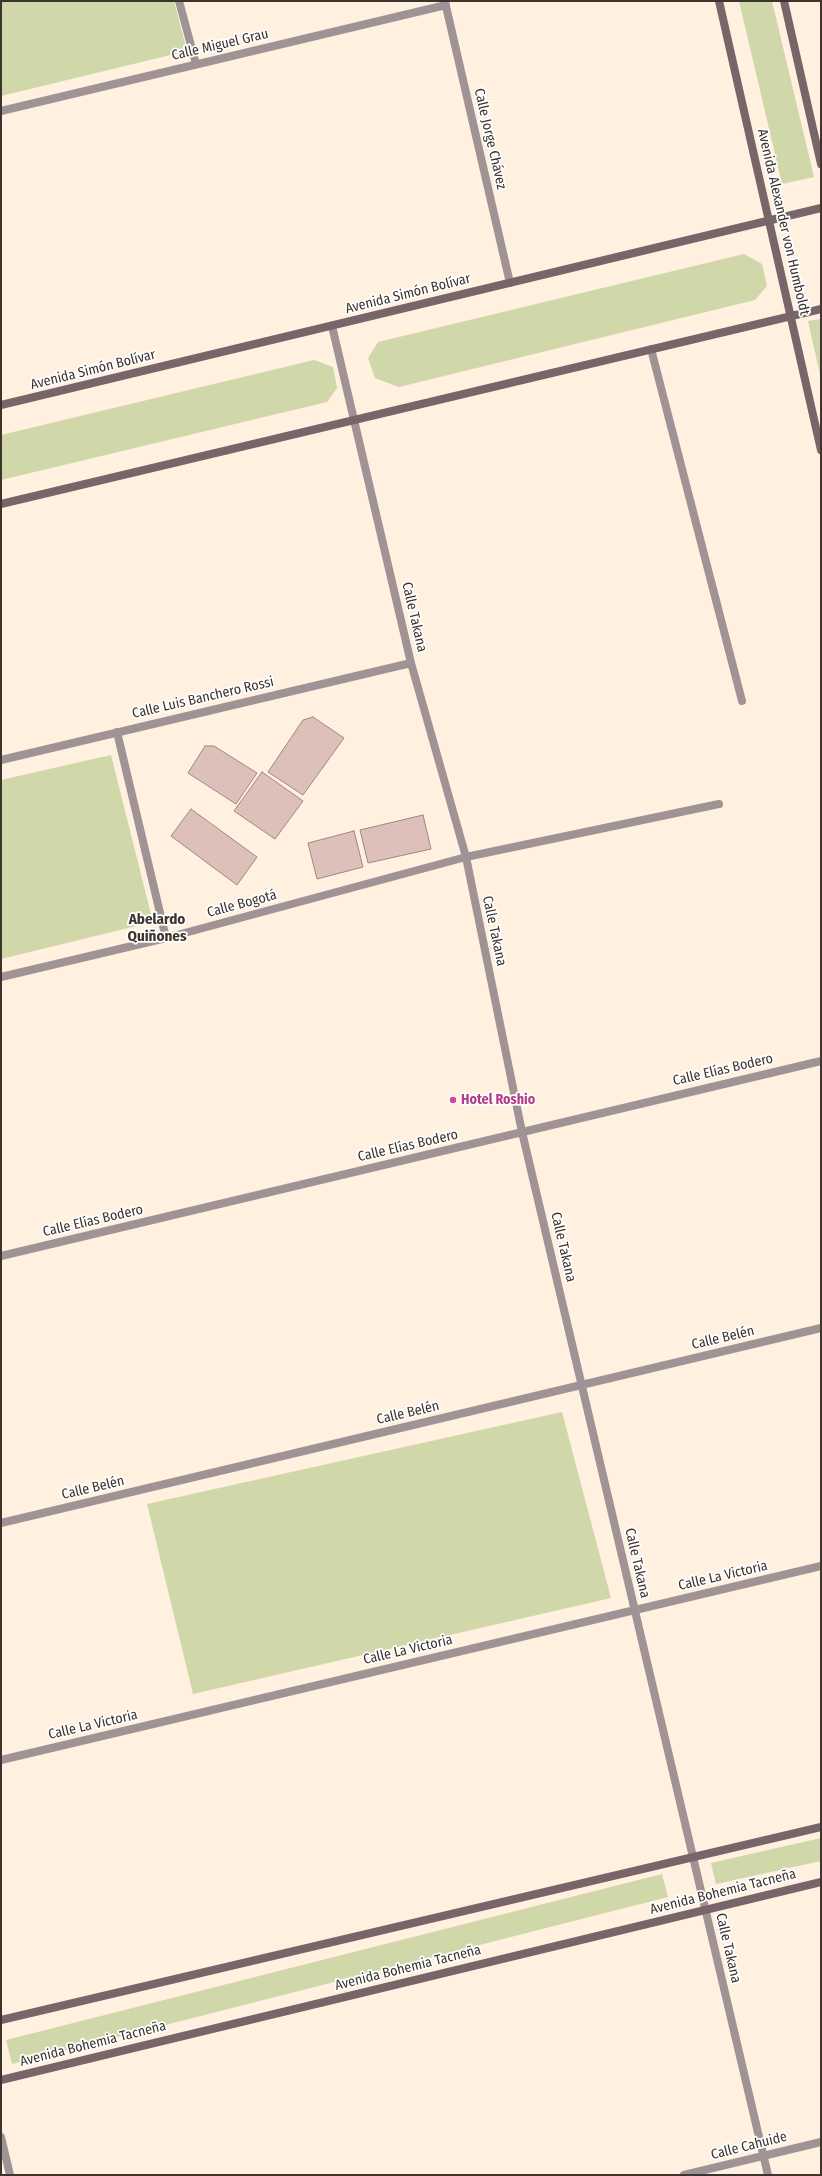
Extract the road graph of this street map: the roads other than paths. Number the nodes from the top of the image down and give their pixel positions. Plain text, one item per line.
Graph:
1 (179, 1) edge
2 (720, 1) edge
3 (784, 1) edge
4 (445, 3) edge
5 (196, 64) junction
6 (1, 111) edge
7 (821, 164) edge
8 (821, 208) edge
9 (770, 220) junction
10 (510, 283) junction
11 (821, 309) edge
12 (792, 316) junction
13 (332, 326) junction
14 (651, 349) junction
15 (1, 406) edge
16 (354, 420) junction
17 (821, 450) edge
18 (1, 504) edge
19 (411, 662) junction
20 (742, 701) dead end
21 (117, 732) junction
22 (1, 760) edge
23 (719, 804) dead end
24 (466, 857) junction
25 (166, 938) junction
26 (1, 978) edge
27 (821, 1061) edge
28 (522, 1132) junction
29 (1, 1256) edge
30 (821, 1328) edge
31 (582, 1385) junction
32 (1, 1523) edge
33 (821, 1566) edge
34 (635, 1610) junction
35 (1, 1760) edge
36 (821, 1827) edge
37 (693, 1857) junction
38 (821, 1882) edge
39 (706, 1910) junction
40 (1, 2020) edge
41 (1, 2080) edge
42 (1, 2137) edge
43 (821, 2142) edge
44 (763, 2156) junction
45 (10, 2175) edge
46 (684, 2175) edge
47 (768, 2175) edge

1 - 5 street
2 - 9 street, Avenida Alexander von Humboldt
3 - 7 street
4 - 5 street, Calle Miguel Grau
4 - 10 street, Calle Jorge Chávez
5 - 6 street, Calle Miguel Grau
8 - 9 street, Avenida Simón Bolívar
9 - 10 street, Avenida Simón Bolívar
9 - 12 street, Avenida Alexander von Humboldt
10 - 13 street, Avenida Simón Bolívar
11 - 12 street
12 - 14 street
12 - 17 street, Avenida Alexander von Humboldt
13 - 15 street, Avenida Simón Bolívar
13 - 16 street, Calle Takana
14 - 16 street
14 - 20 street
16 - 18 street
16 - 19 street, Calle Takana
19 - 21 street, Calle Luis Banchero Rossi
19 - 24 street, Calle Takana
21 - 22 street, Calle Luis Banchero Rossi
21 - 25 street
23 - 24 street, Calle Bogotá
24 - 25 street, Calle Bogotá
24 - 28 street, Calle Takana
25 - 26 street, Calle Bogotá
27 - 28 street, Calle Elías Bodero
28 - 29 street, Calle Elías Bodero
28 - 31 street, Calle Takana
30 - 31 street, Calle Belén
31 - 32 street, Calle Belén
31 - 34 street, Calle Takana
33 - 34 street, Calle La Victoria
34 - 35 street, Calle La Victoria
34 - 37 street, Calle Takana
36 - 37 street
37 - 39 street, Calle Takana
37 - 40 street
38 - 39 street, Avenida Bohemia Tacneña
39 - 41 street, Avenida Bohemia Tacneña
39 - 44 street, Calle Takana
42 - 45 street
43 - 44 street, Calle Cahuide
44 - 46 street, Calle Cahuide
44 - 47 street, Calle Takana

